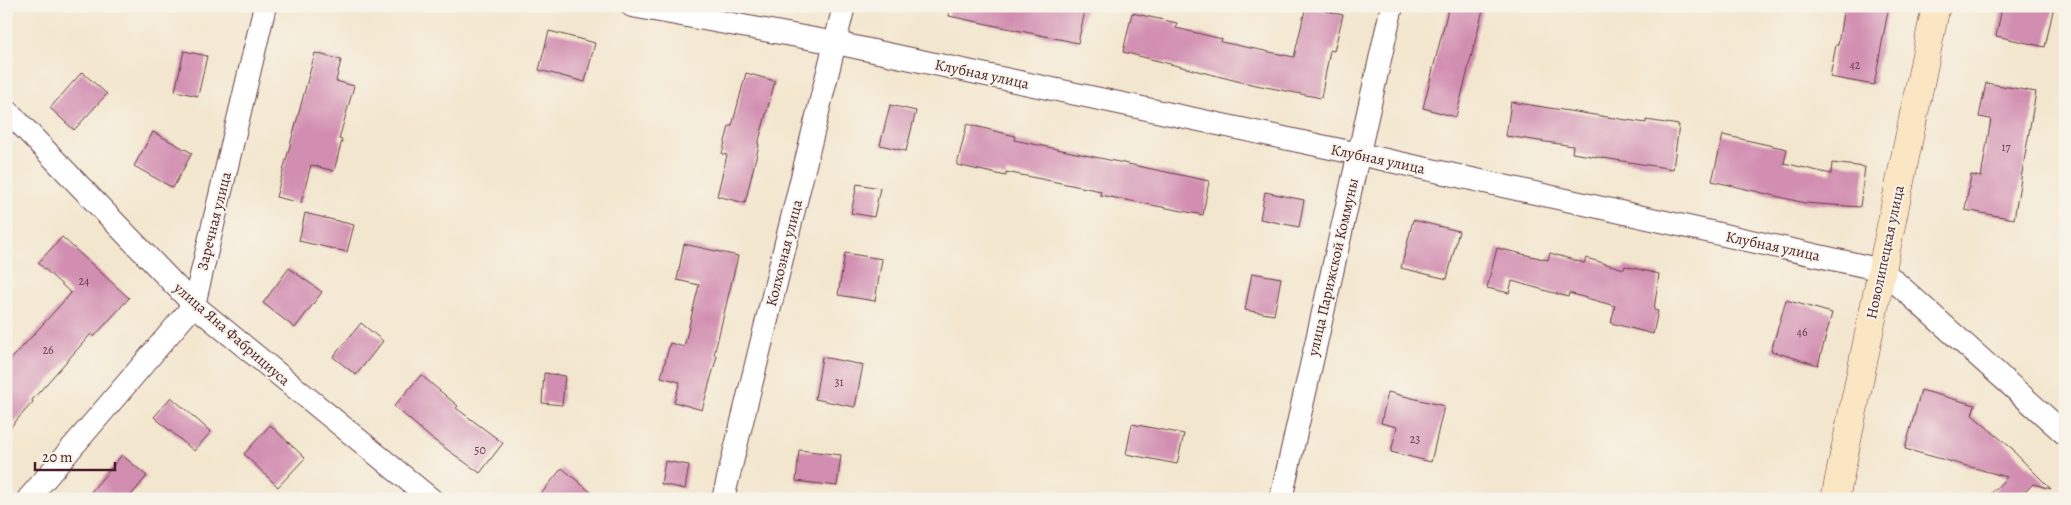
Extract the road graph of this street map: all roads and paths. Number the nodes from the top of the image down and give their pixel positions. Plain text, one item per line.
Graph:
1 (265, 6) edge
2 (632, 6) edge
3 (844, 6) edge
4 (1392, 6) edge
5 (1936, 6) edge
6 (836, 43) junction
7 (6, 109) edge
8 (1358, 154) junction
9 (1882, 270) junction
10 (194, 305) junction
11 (2065, 434) edge
12 (28, 499) edge
13 (431, 499) edge
14 (723, 499) edge
15 (1282, 499) edge
16 (1835, 499) edge

1 - 10 street, Заречная улица
2 - 6 street, Клубная улица
3 - 6 street, Колхозная улица
4 - 8 street, улица Парижской Коммуны
5 - 9 street, Новолипецкая улица
6 - 8 street, Клубная улица
6 - 14 street, Колхозная улица
7 - 10 street, улица Яна Фабрициуса
8 - 9 street, Клубная улица
8 - 15 street, улица Парижской Коммуны
9 - 11 street, Клубная улица
9 - 16 street, Новолипецкая улица
10 - 12 street, Заречная улица
10 - 13 street, улица Яна Фабрициуса

